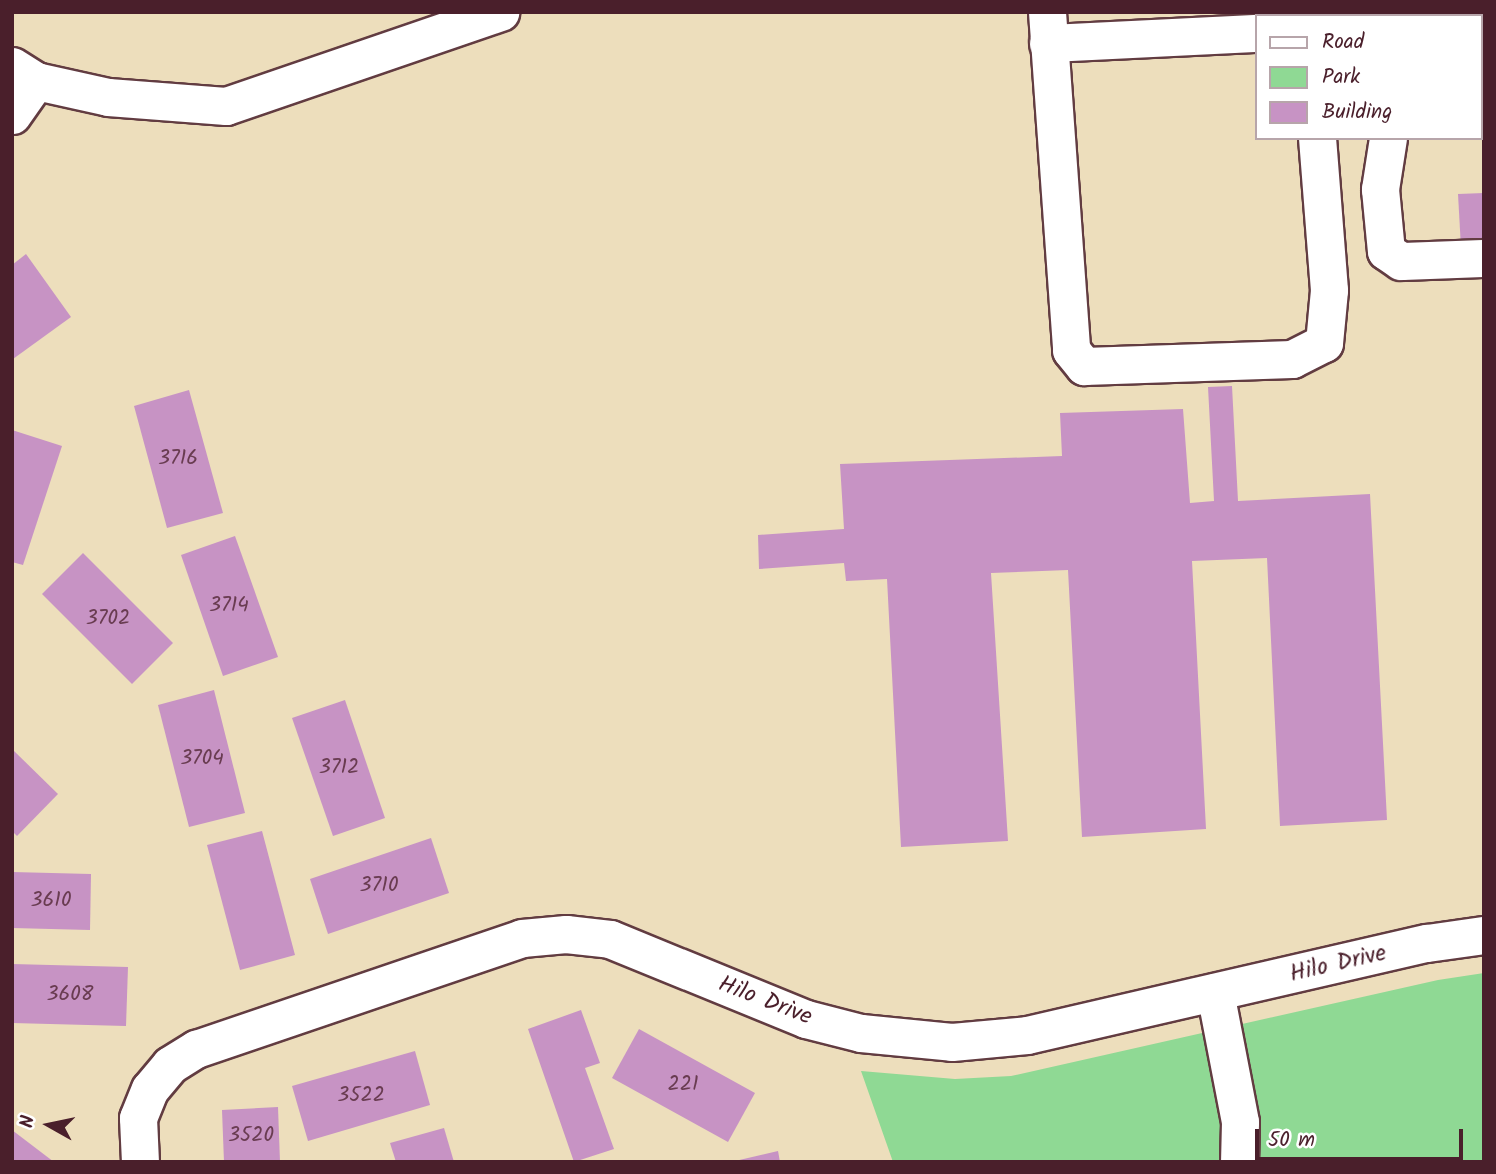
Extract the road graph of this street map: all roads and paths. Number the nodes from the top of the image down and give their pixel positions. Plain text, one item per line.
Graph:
1 (1236, 12) edge
2 (496, 13) edge
3 (1048, 28) edge
4 (1254, 30) edge
5 (1254, 32) edge
6 (24, 74) edge
7 (12, 116) edge
8 (1317, 140) edge
9 (1388, 144) edge
10 (1484, 258) edge
11 (1484, 935) edge
12 (1214, 992) junction
13 (140, 1162) edge
14 (1239, 1162) edge

1 - 4 street
2 - 6 street
3 - 5 street
3 - 8 street
6 - 7 street
9 - 10 street
11 - 12 street, Hilo Drive
12 - 13 street, Hilo Drive
12 - 14 street

